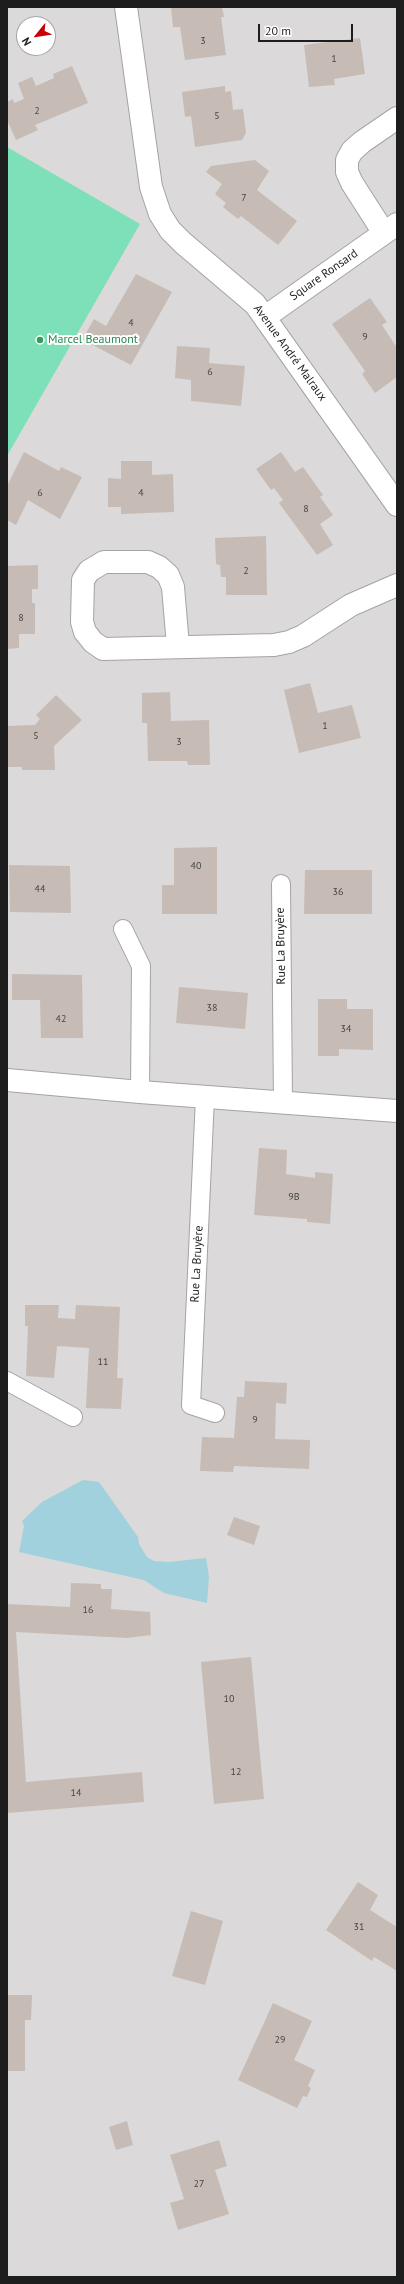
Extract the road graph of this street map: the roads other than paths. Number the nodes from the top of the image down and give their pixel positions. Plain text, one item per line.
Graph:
1 (126, 7) edge
2 (397, 118) edge
3 (390, 228) edge
4 (265, 317) junction
5 (397, 505) edge
6 (397, 585) edge
7 (178, 646) junction
8 (281, 884) dead end
9 (123, 928) dead end
10 (7, 1080) edge
11 (140, 1092) junction
12 (205, 1097) junction
13 (284, 1103) junction
14 (397, 1111) edge
15 (7, 1381) edge
16 (215, 1413) dead end
17 (73, 1417) dead end

1 - 4 street, Avenue André Malraux
2 - 3 street, Square Ronsard
3 - 4 street, Square Ronsard
4 - 5 street, Avenue André Malraux
6 - 7 street
7 - 7 street
8 - 13 lane, Rue La Bruyère
9 - 11 lane
10 - 11 street
11 - 12 street
12 - 13 street
12 - 16 lane, Rue La Bruyère
13 - 14 street
15 - 17 lane

